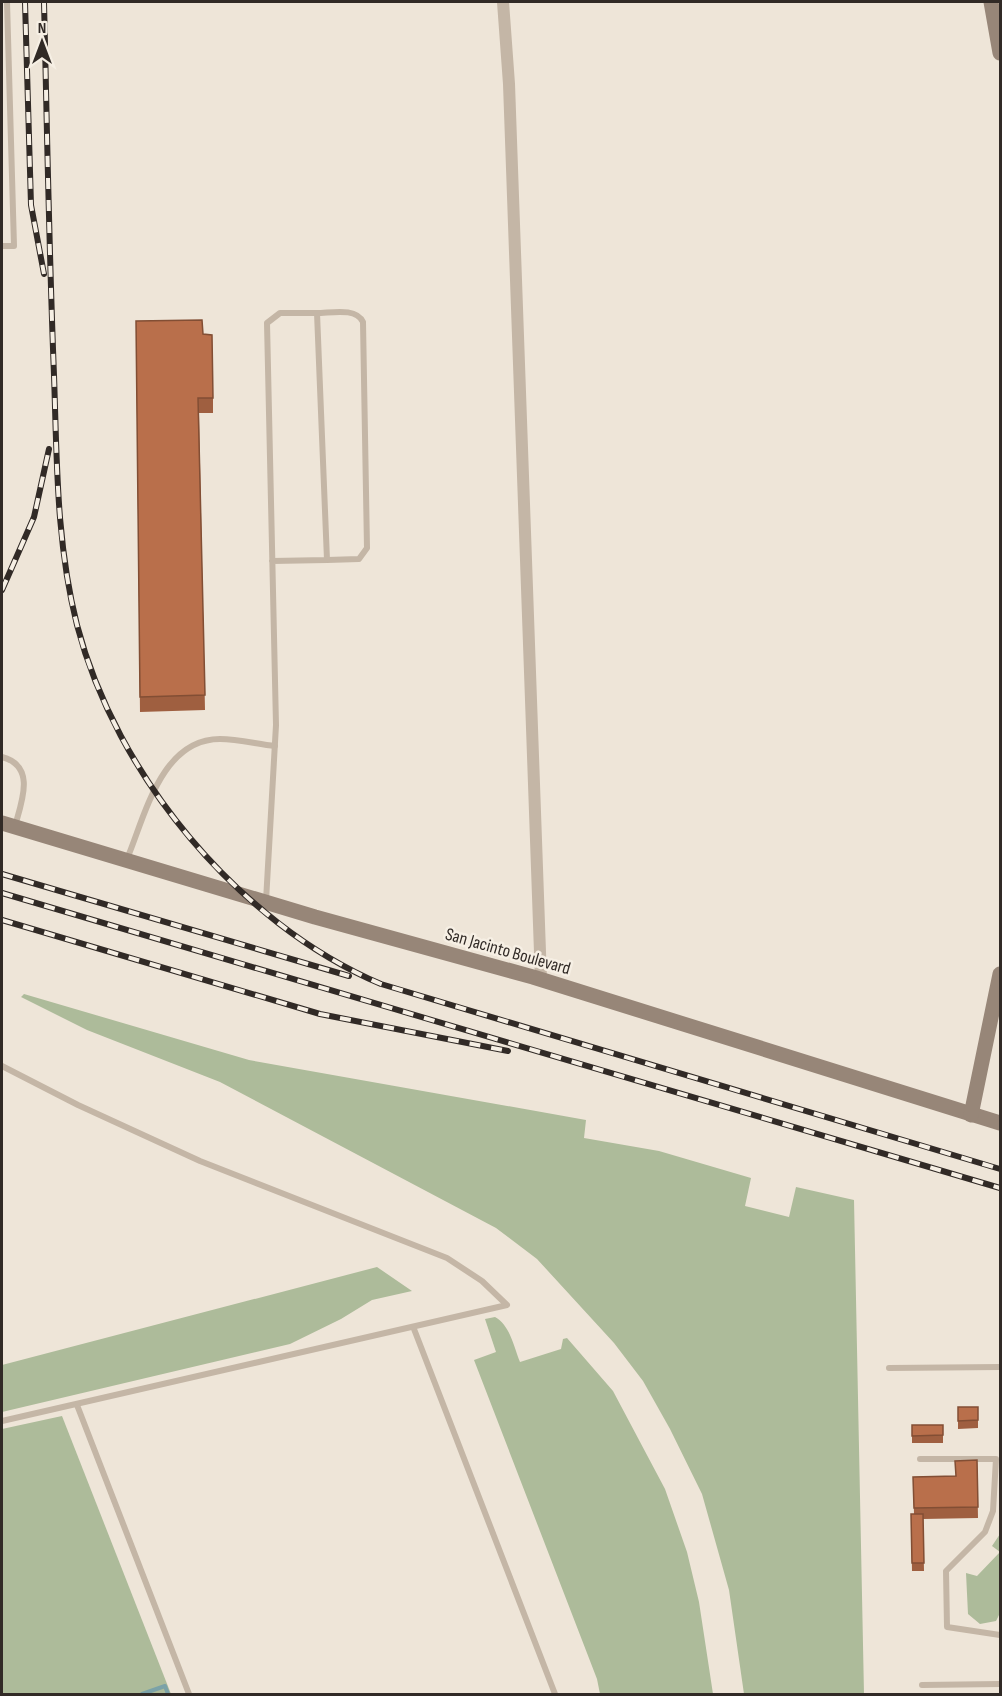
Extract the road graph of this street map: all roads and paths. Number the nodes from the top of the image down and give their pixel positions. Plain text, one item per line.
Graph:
1 (7, 2) edge
2 (503, 2) edge
3 (991, 2) edge
4 (1000, 53) edge
5 (2, 246) edge
6 (317, 313) junction
7 (327, 560) junction
8 (272, 561) junction
9 (275, 746) junction
10 (2, 757) edge
11 (8, 825) edge
12 (127, 860) junction
13 (266, 902) junction
14 (1000, 974) edge
15 (541, 980) junction
16 (2, 1066) edge
17 (971, 1115) junction
18 (1000, 1123) edge
19 (414, 1329) junction
20 (1000, 1367) edge
21 (889, 1368) dead end
22 (76, 1405) junction
23 (2, 1421) edge
24 (920, 1459) dead end
25 (997, 1498) edge
26 (1000, 1635) edge
27 (1000, 1684) edge
28 (922, 1685) dead end
29 (189, 1695) edge
30 (555, 1695) edge

1 - 5 lane
2 - 15 street
3 - 4 main road
6 - 7 lane
6 - 7 lane
6 - 8 lane
7 - 8 lane
8 - 9 lane
9 - 12 lane
9 - 13 lane
10 - 11 lane
11 - 12 main road, San Jacinto Boulevard
12 - 13 main road, San Jacinto Boulevard
13 - 15 main road, San Jacinto Boulevard
14 - 17 main road
15 - 17 main road, San Jacinto Boulevard
16 - 19 lane
17 - 18 main road, San Jacinto Boulevard
19 - 22 lane
19 - 30 lane
20 - 21 lane
22 - 23 lane
22 - 29 lane
24 - 25 lane
25 - 26 lane
27 - 28 lane

